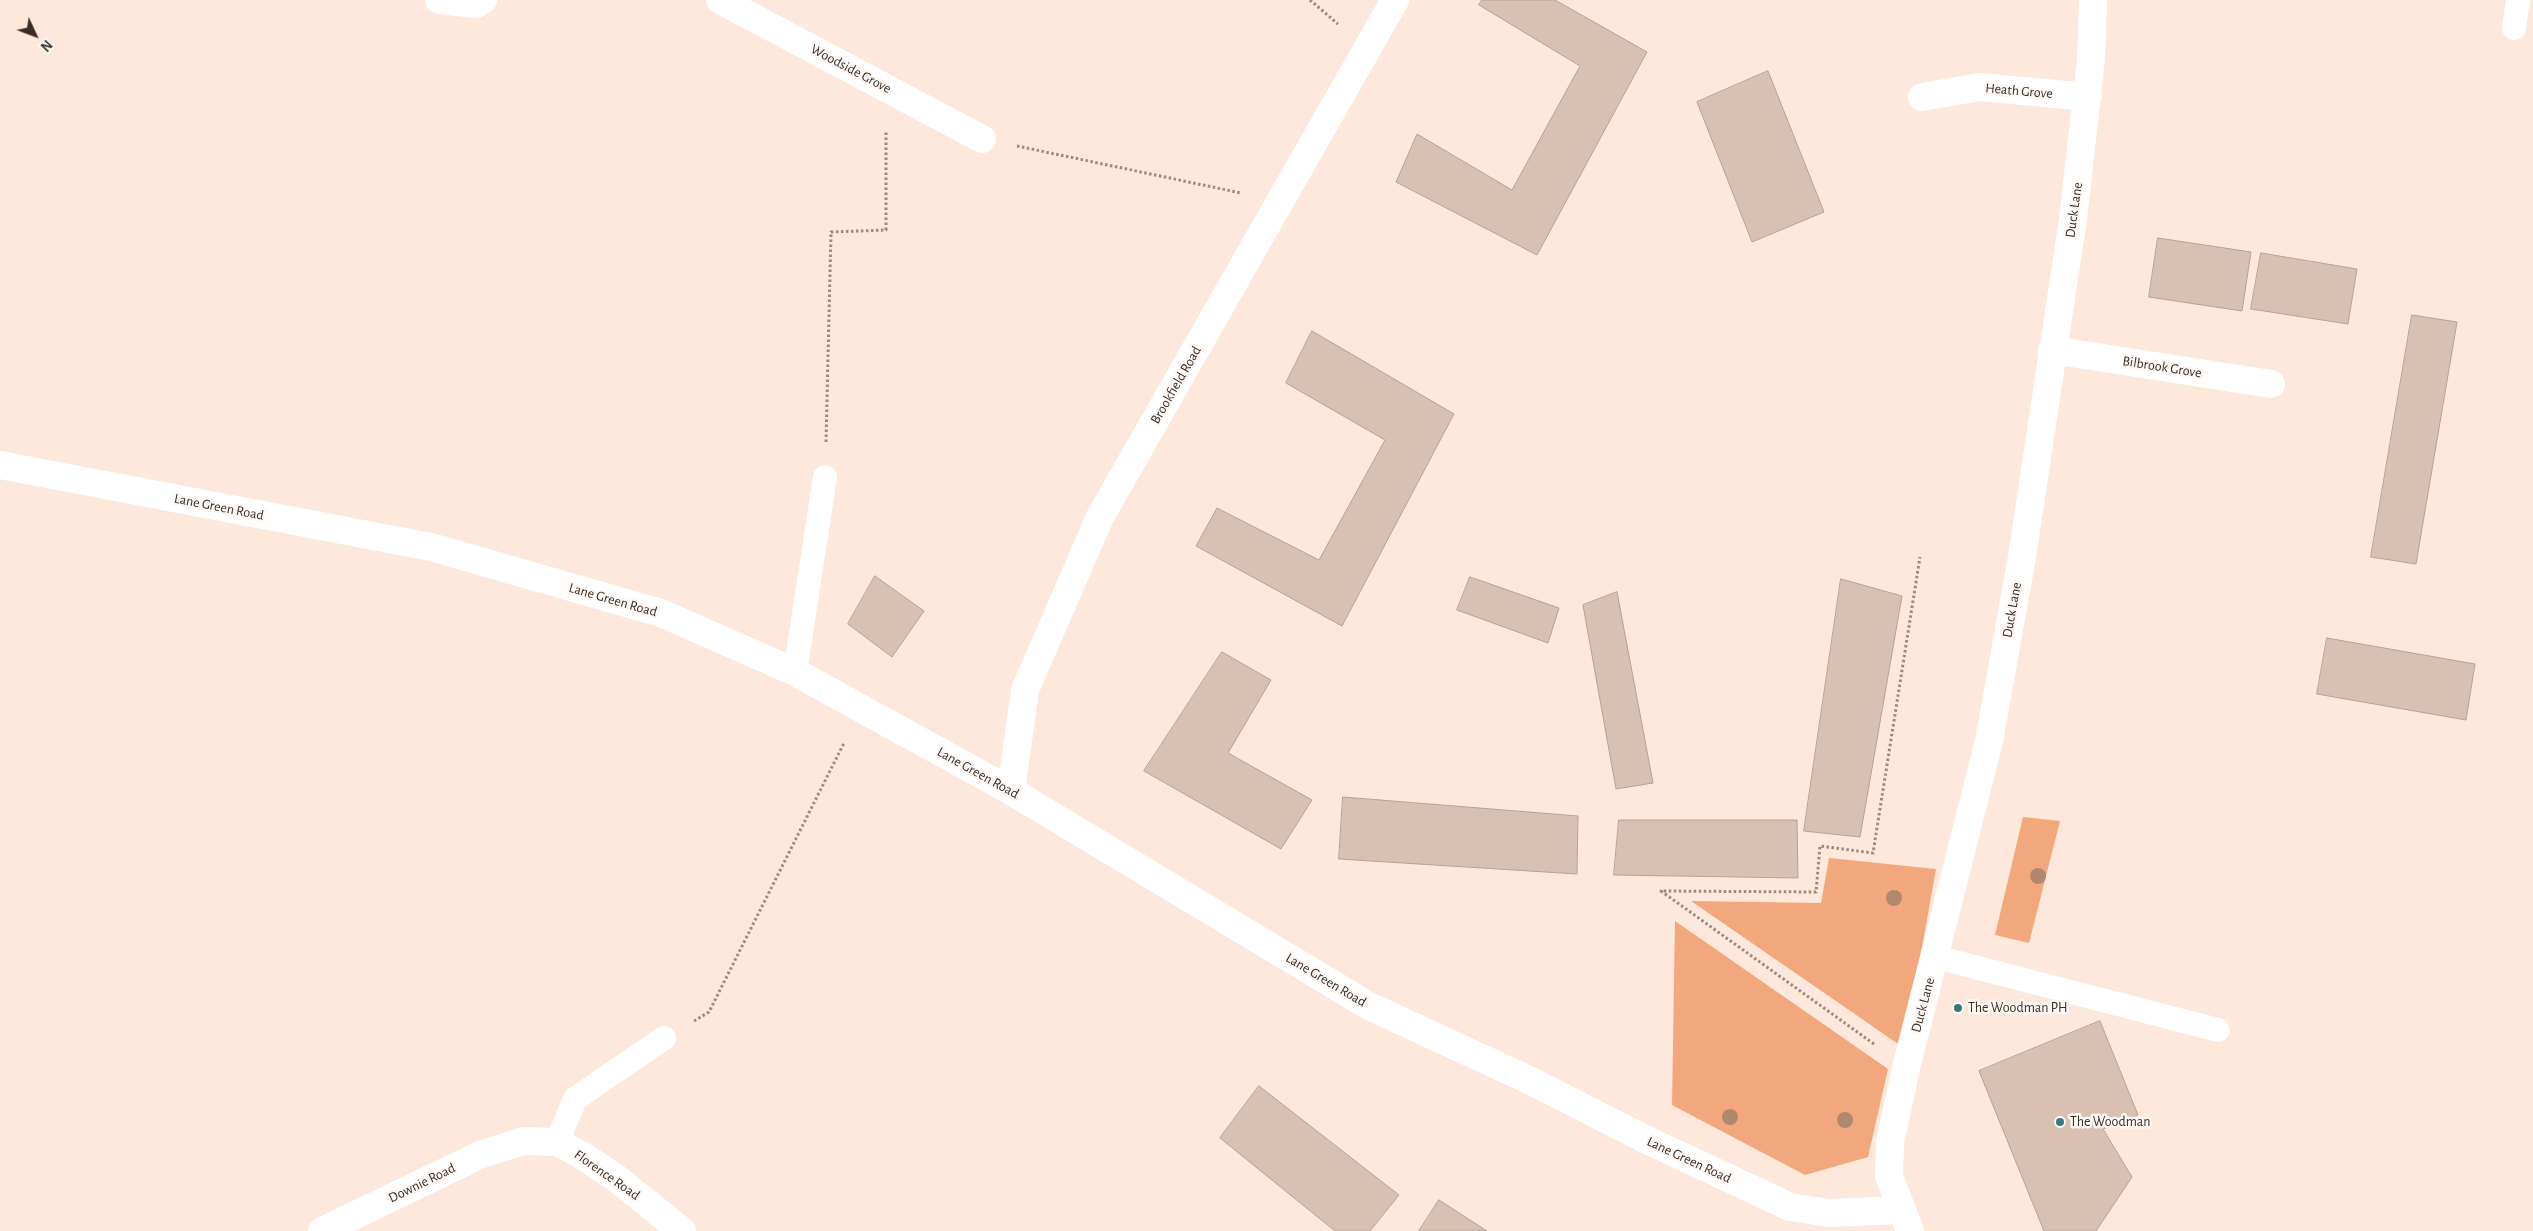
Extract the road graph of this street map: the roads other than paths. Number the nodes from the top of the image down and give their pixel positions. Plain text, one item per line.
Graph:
1 (439, 0) edge
2 (482, 0) edge
3 (720, 0) edge
4 (1395, 0) edge
5 (2093, 0) edge
6 (2518, 0) edge
7 (2514, 28) dead end
8 (1922, 96) dead end
9 (2088, 98) junction
10 (982, 139) road end
11 (2052, 350) junction
12 (2271, 384) dead end
13 (0, 464) edge
14 (825, 477) road end
15 (795, 672) junction
16 (1011, 790) junction
17 (1936, 957) junction
18 (2218, 1030) dead end
19 (664, 1038) road end
20 (524, 1141) joint
21 (557, 1142) junction
22 (1906, 1220) edge
23 (322, 1231) edge
24 (682, 1231) edge

1 - 2 street
3 - 10 street, Woodside Grove
4 - 16 street, Brookfield Road
5 - 9 street, Duck Lane
6 - 7 lane
8 - 9 street, Heath Grove
9 - 11 street, Duck Lane
11 - 12 street, Bilbrook Grove
11 - 17 street, Duck Lane
13 - 15 street, Lane Green Road
14 - 15 lane
15 - 16 street, Lane Green Road
16 - 22 street, Lane Green Road
17 - 18 lane
17 - 22 street, Duck Lane
19 - 21 lane
20 - 21 street, Florence Road
20 - 23 street, Downie Road
21 - 24 street, Florence Road

